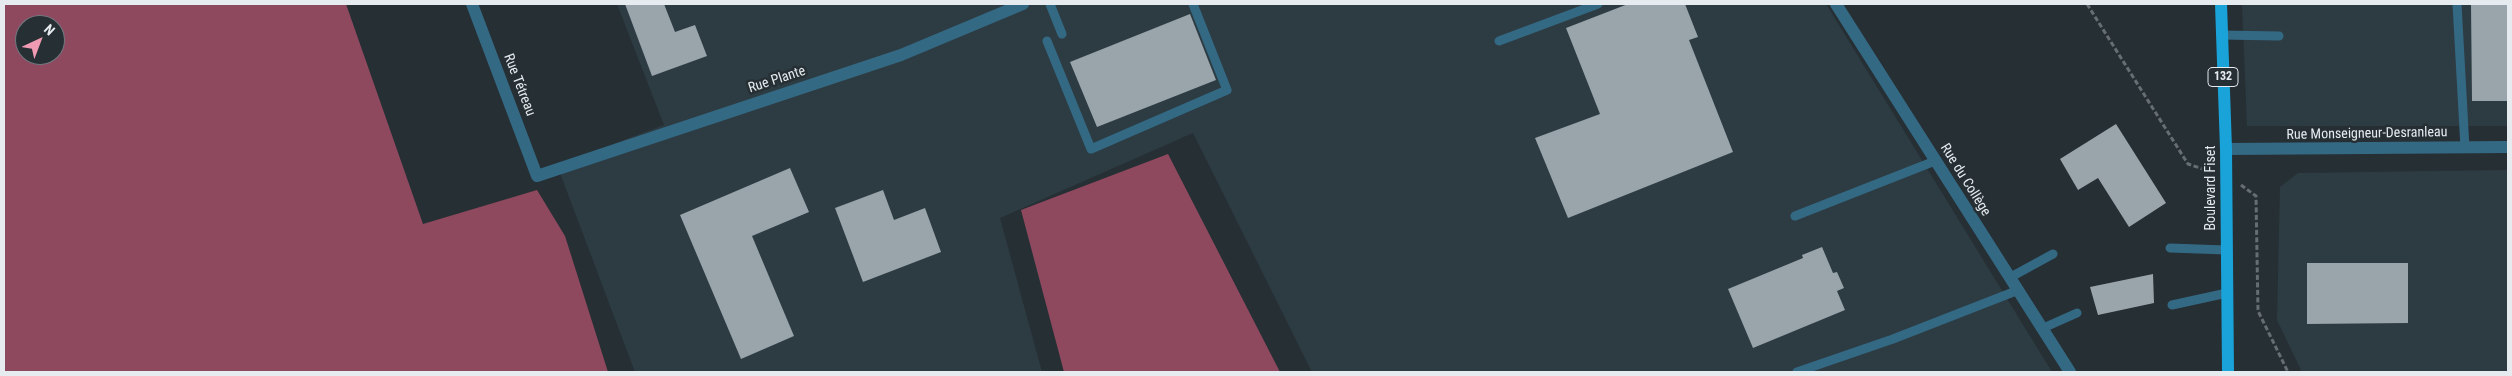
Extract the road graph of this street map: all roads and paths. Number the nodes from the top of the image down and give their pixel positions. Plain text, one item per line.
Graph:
1 (472, 4) edge
2 (1023, 4) edge
3 (1050, 4) edge
4 (1193, 4) edge
5 (1598, 4) edge
6 (1836, 4) edge
7 (2087, 4) edge
8 (2221, 4) edge
9 (2457, 4) edge
10 (1062, 34) dead end
11 (2221, 34) junction
12 (2279, 36) dead end
13 (1046, 41) dead end
14 (1499, 41) dead end
15 (2508, 147) edge
16 (2465, 148) junction
17 (2226, 150) junction
18 (1935, 161) junction
19 (538, 176) joint
20 (2225, 177) junction
21 (1795, 216) dead end
22 (2170, 248) dead end
23 (2226, 250) junction
24 (2053, 254) dead end
25 (2009, 278) junction
26 (2016, 291) junction
27 (2227, 293) junction
28 (2172, 305) dead end
29 (2077, 314) dead end
30 (2041, 329) junction
31 (1798, 372) edge
32 (2070, 372) edge
33 (2228, 372) edge
34 (2288, 372) edge

1 - 19 street, Rue Tétreau
2 - 19 street, Rue Plante
3 - 10 lane
4 - 13 lane
5 - 14 lane
6 - 18 street, Rue du Collège
7 - 20 path
8 - 11 main road, Boulevard Fiset / 132
9 - 16 lane
11 - 12 lane
11 - 17 main road, Boulevard Fiset / 132
15 - 16 street, Rue Monseigneur-Desranleau
16 - 17 street, Rue Monseigneur-Desranleau
17 - 20 main road, Boulevard Fiset / 132
18 - 21 lane
18 - 25 street, Rue du Collège
20 - 23 main road, Boulevard Fiset / 132
20 - 34 path
22 - 23 lane
23 - 27 main road, Boulevard Fiset / 132
24 - 25 lane
25 - 26 street, Rue du Collège
26 - 30 street, Rue du Collège
26 - 31 lane
27 - 28 lane
27 - 33 main road, Boulevard Fiset / 132
29 - 30 lane
30 - 32 street, Rue du Collège

